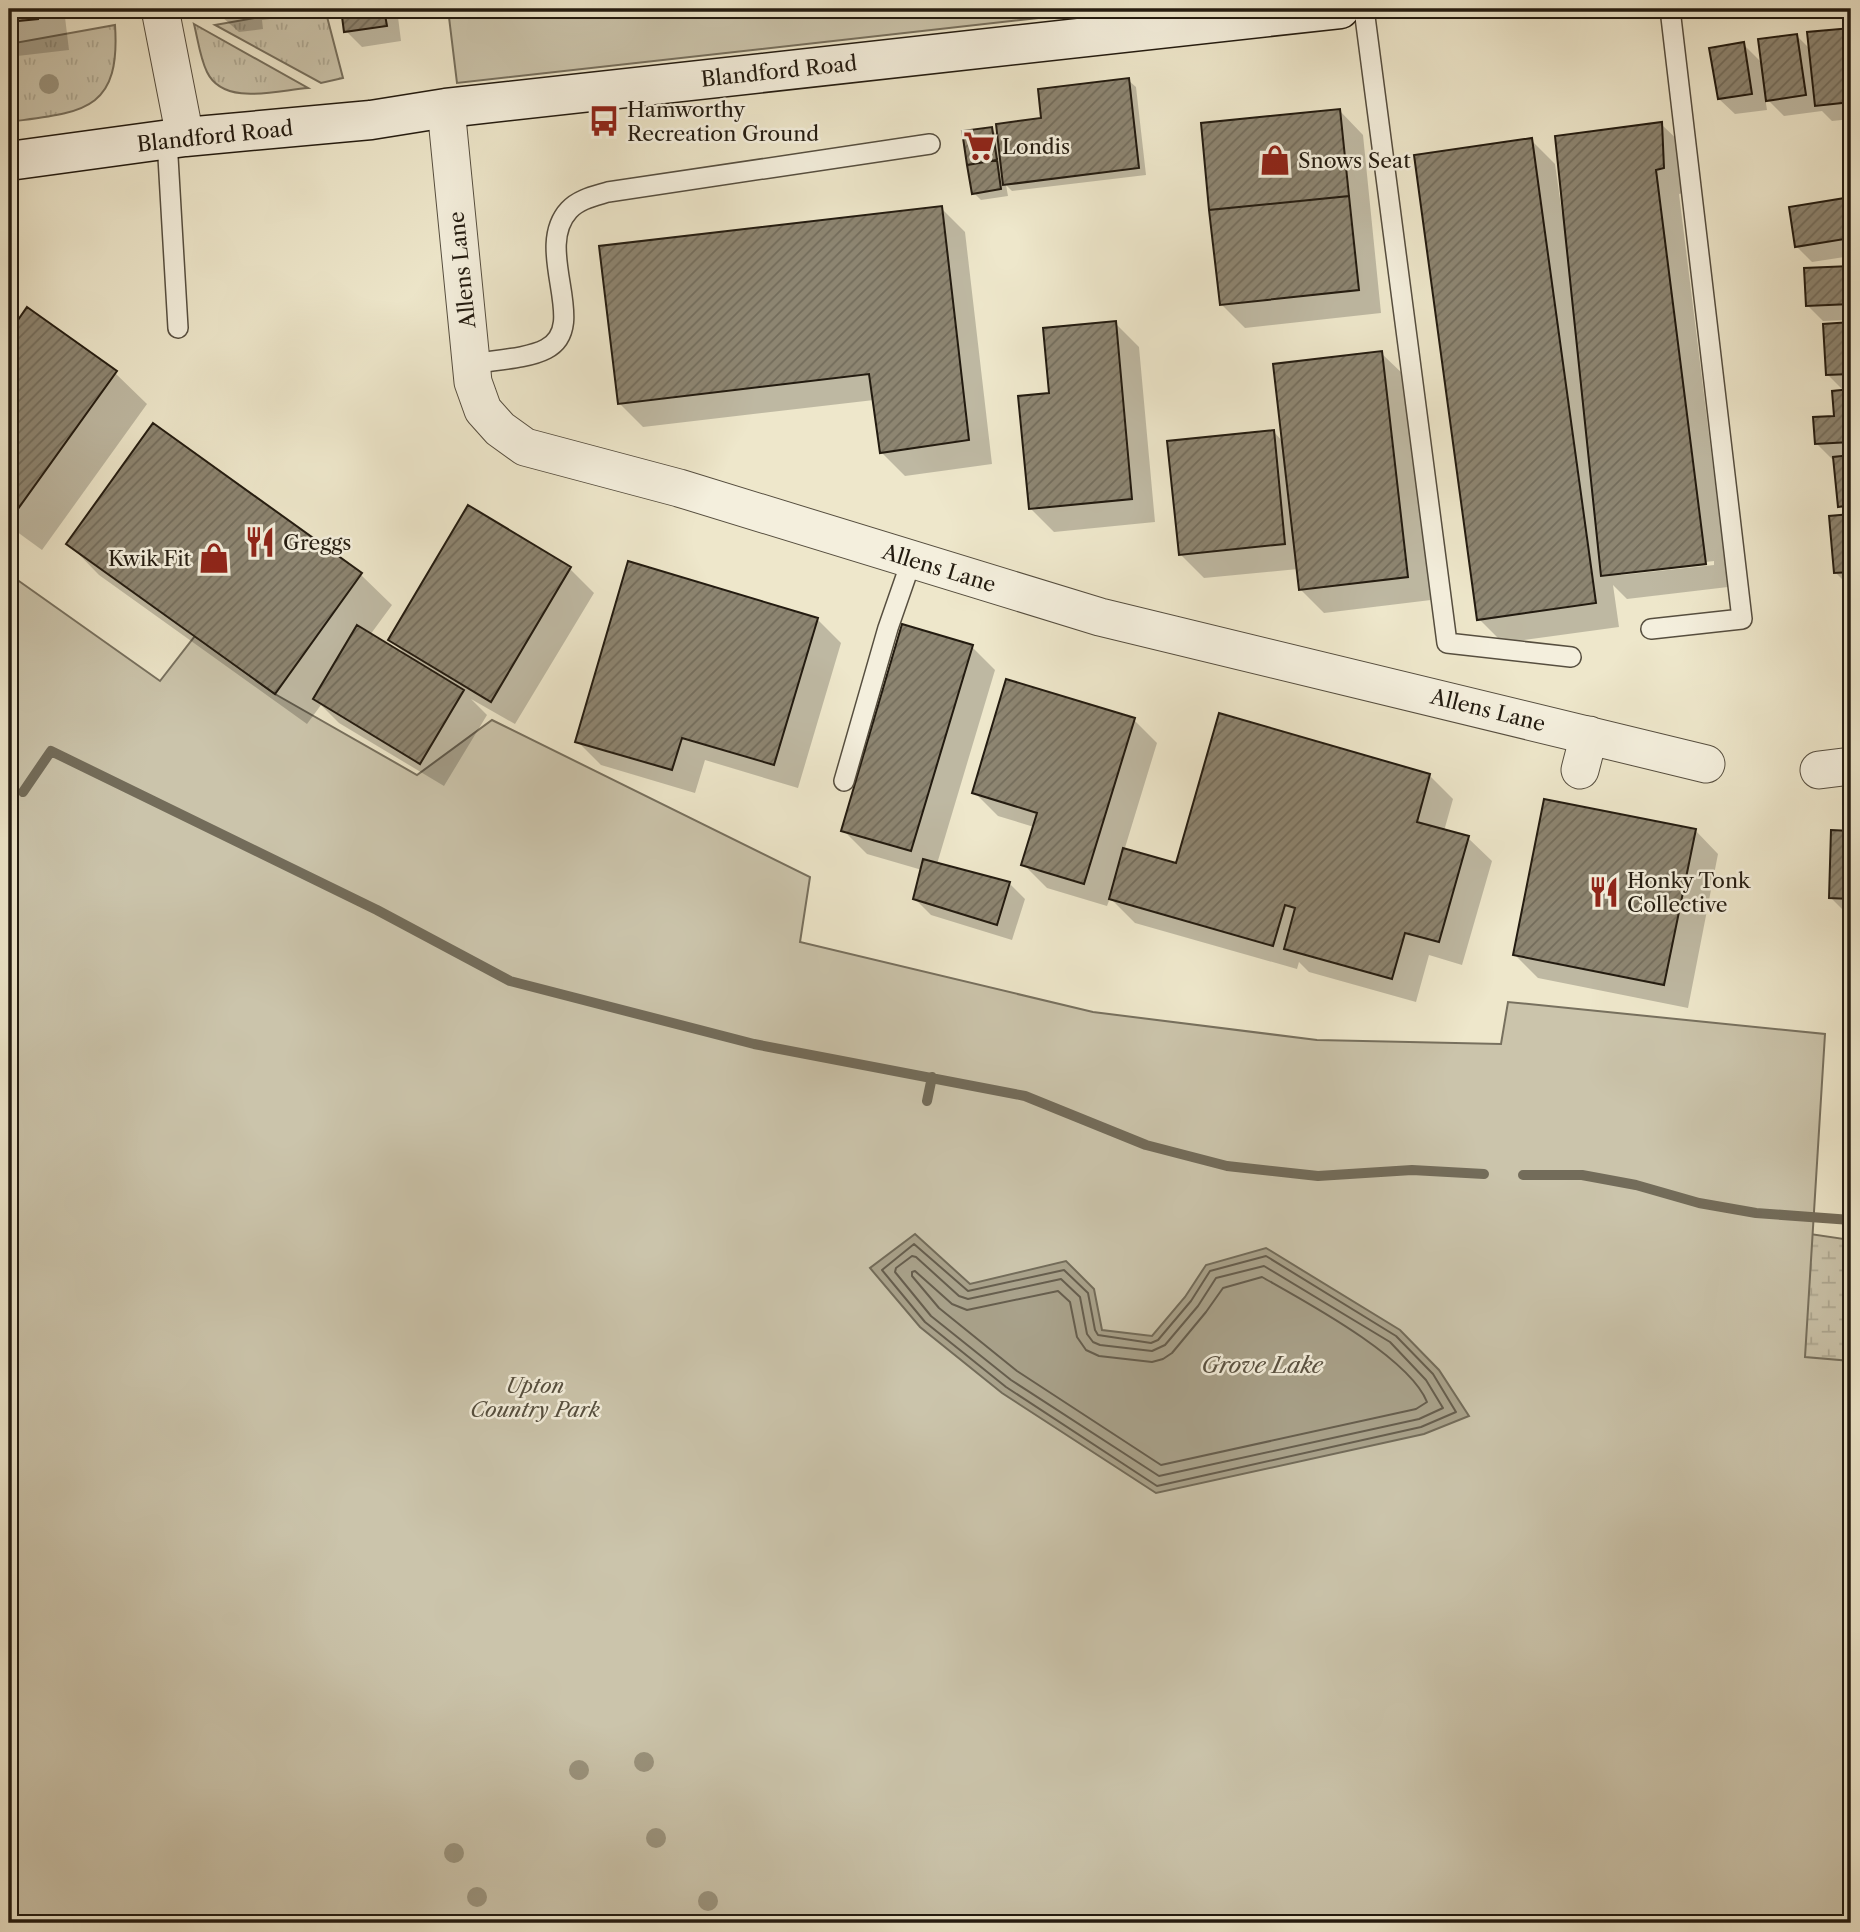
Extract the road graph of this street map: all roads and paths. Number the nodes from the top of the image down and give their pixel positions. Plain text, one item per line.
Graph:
1 (160, 9) edge
2 (1340, 9) edge
3 (1364, 9) edge
4 (1670, 9) edge
5 (446, 108) junction
6 (176, 139) junction
7 (930, 144) dead end
8 (9, 161) edge
9 (178, 328) dead end
10 (472, 364) junction
11 (912, 559) junction
12 (1651, 629) dead end
13 (1571, 657) dead end
14 (1589, 735) junction
15 (1706, 764) dead end
16 (1580, 770) dead end
17 (844, 781) dead end

1 - 6 street
2 - 5 main road, Blandford Road
3 - 13 lane
4 - 12 lane
5 - 6 main road, Blandford Road
5 - 10 street, Allens Lane
6 - 8 main road, Blandford Road
6 - 9 lane
7 - 10 lane
10 - 11 street, Allens Lane
11 - 14 street, Allens Lane
11 - 17 lane
14 - 15 street, Allens Lane
14 - 16 street

